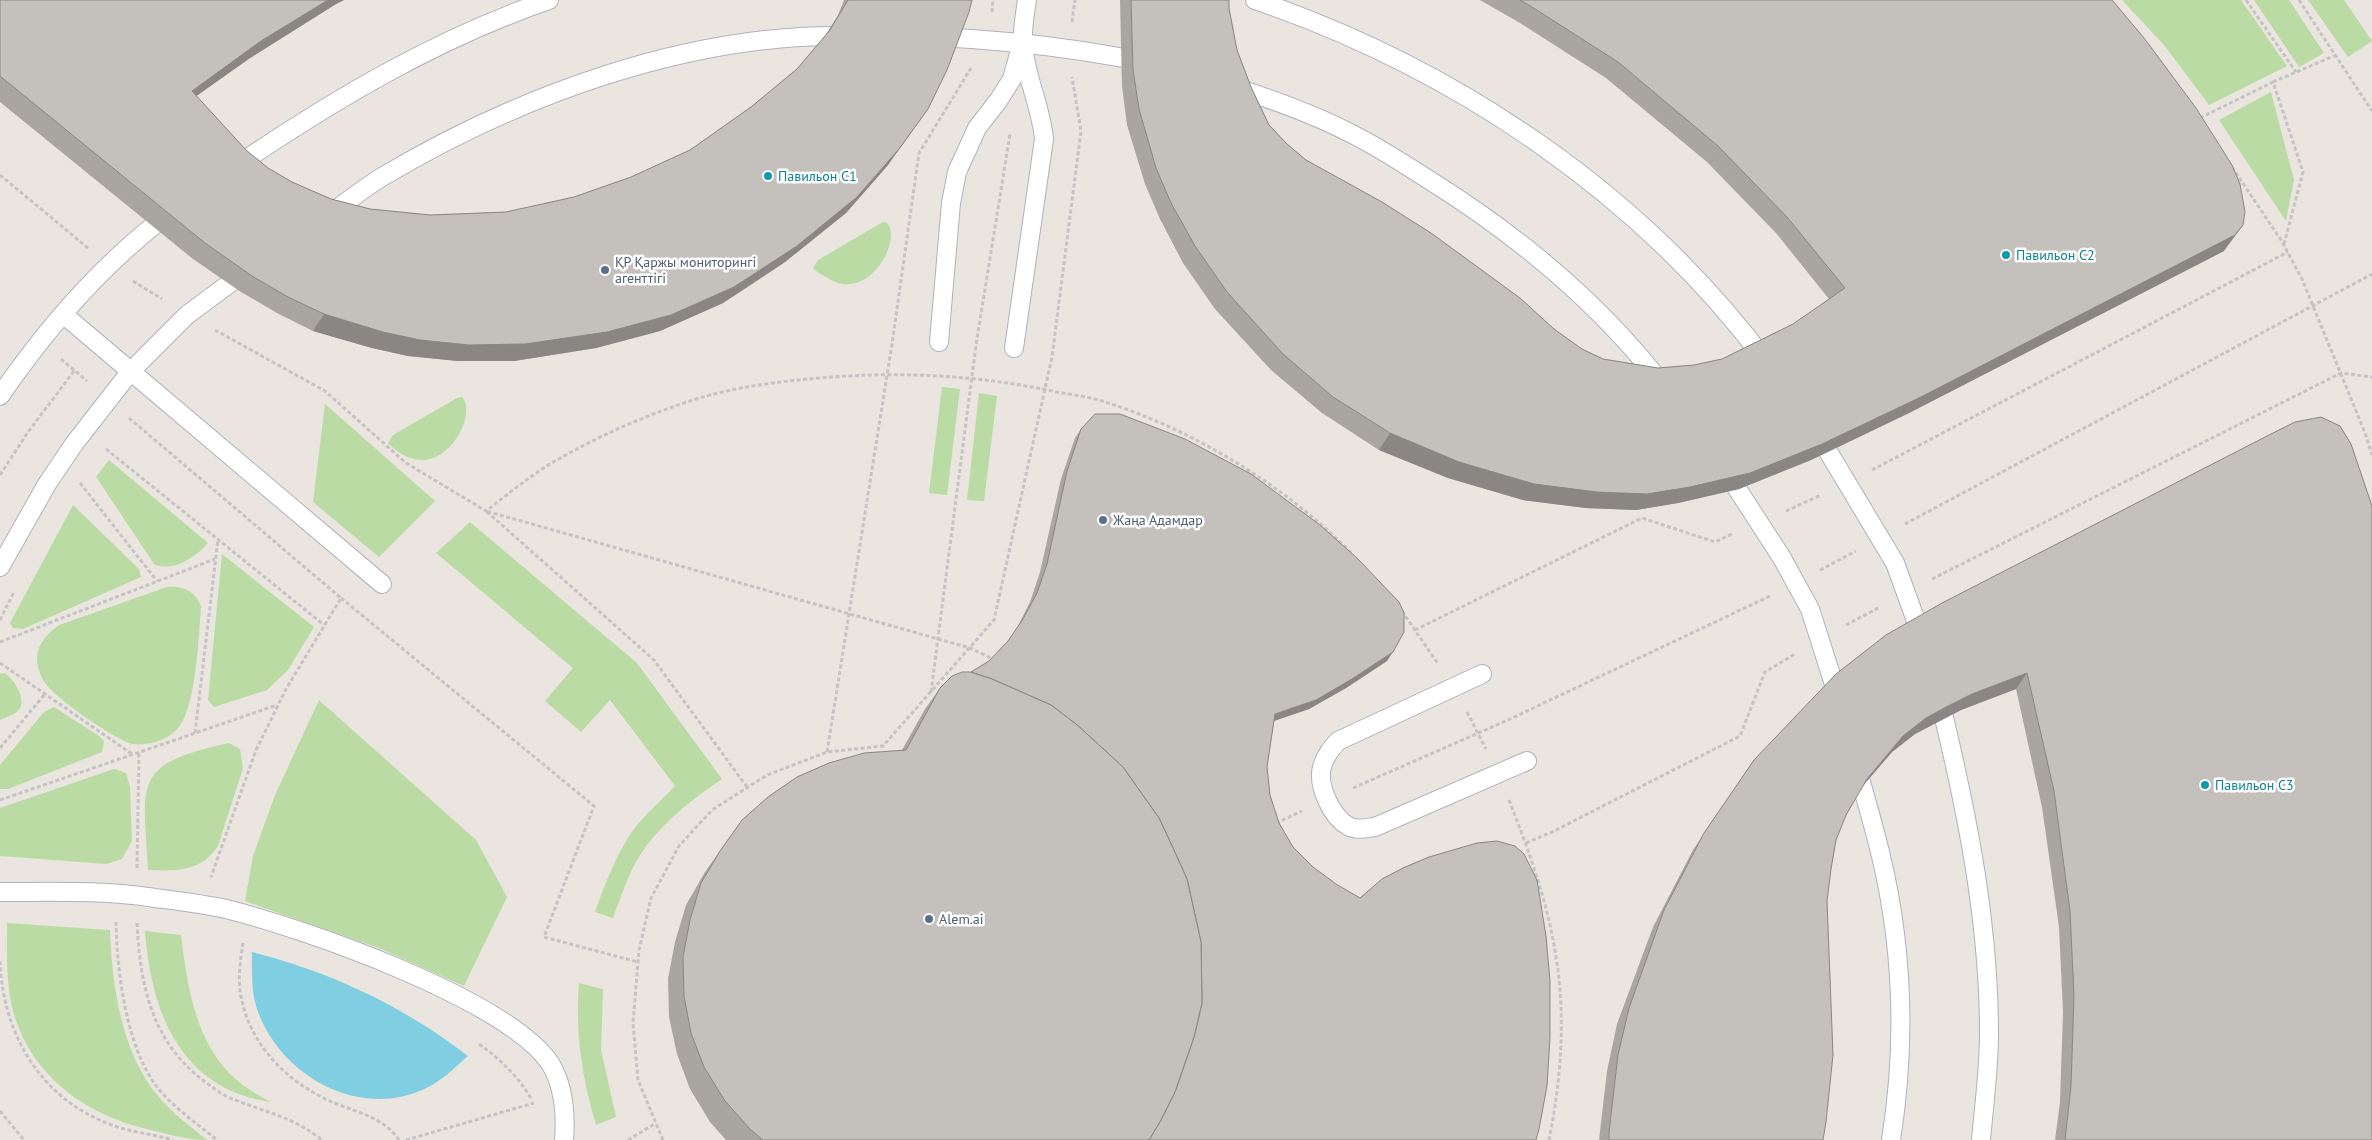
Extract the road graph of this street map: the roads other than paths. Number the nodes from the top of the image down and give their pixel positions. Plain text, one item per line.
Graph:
1 (548, 0) edge
2 (1027, 0) edge
3 (1255, 0) edge
4 (864, 36) edge
5 (920, 37) edge
6 (1023, 42) junction
7 (1156, 64) edge
8 (1212, 80) edge
9 (219, 178) edge
10 (187, 200) edge
11 (313, 224) edge
12 (262, 259) edge
13 (63, 314) junction
14 (939, 342) dead end
15 (1014, 348) dead end
16 (130, 372) junction
17 (1779, 378) edge
18 (1670, 394) edge
19 (0, 396) edge
20 (1807, 416) edge
21 (1716, 457) edge
22 (0, 566) edge
23 (382, 584) dead end
24 (1928, 655) edge
25 (1482, 674) dead end
26 (1935, 682) edge
27 (1843, 714) edge
28 (1853, 751) edge
29 (1527, 762) dead end
30 (0, 892) edge
31 (564, 1140) edge
32 (1891, 1140) edge
33 (1982, 1140) edge

1 - 9 lane
2 - 6 lane
3 - 17 lane
4 - 11 lane
5 - 6 lane
6 - 7 lane
6 - 14 lane
6 - 15 lane
8 - 18 lane
10 - 13 lane
12 - 16 lane
13 - 16 lane
13 - 19 lane
16 - 22 lane
16 - 23 lane
20 - 24 lane
21 - 27 lane
25 - 29 lane
26 - 33 lane
28 - 32 lane
30 - 31 lane

